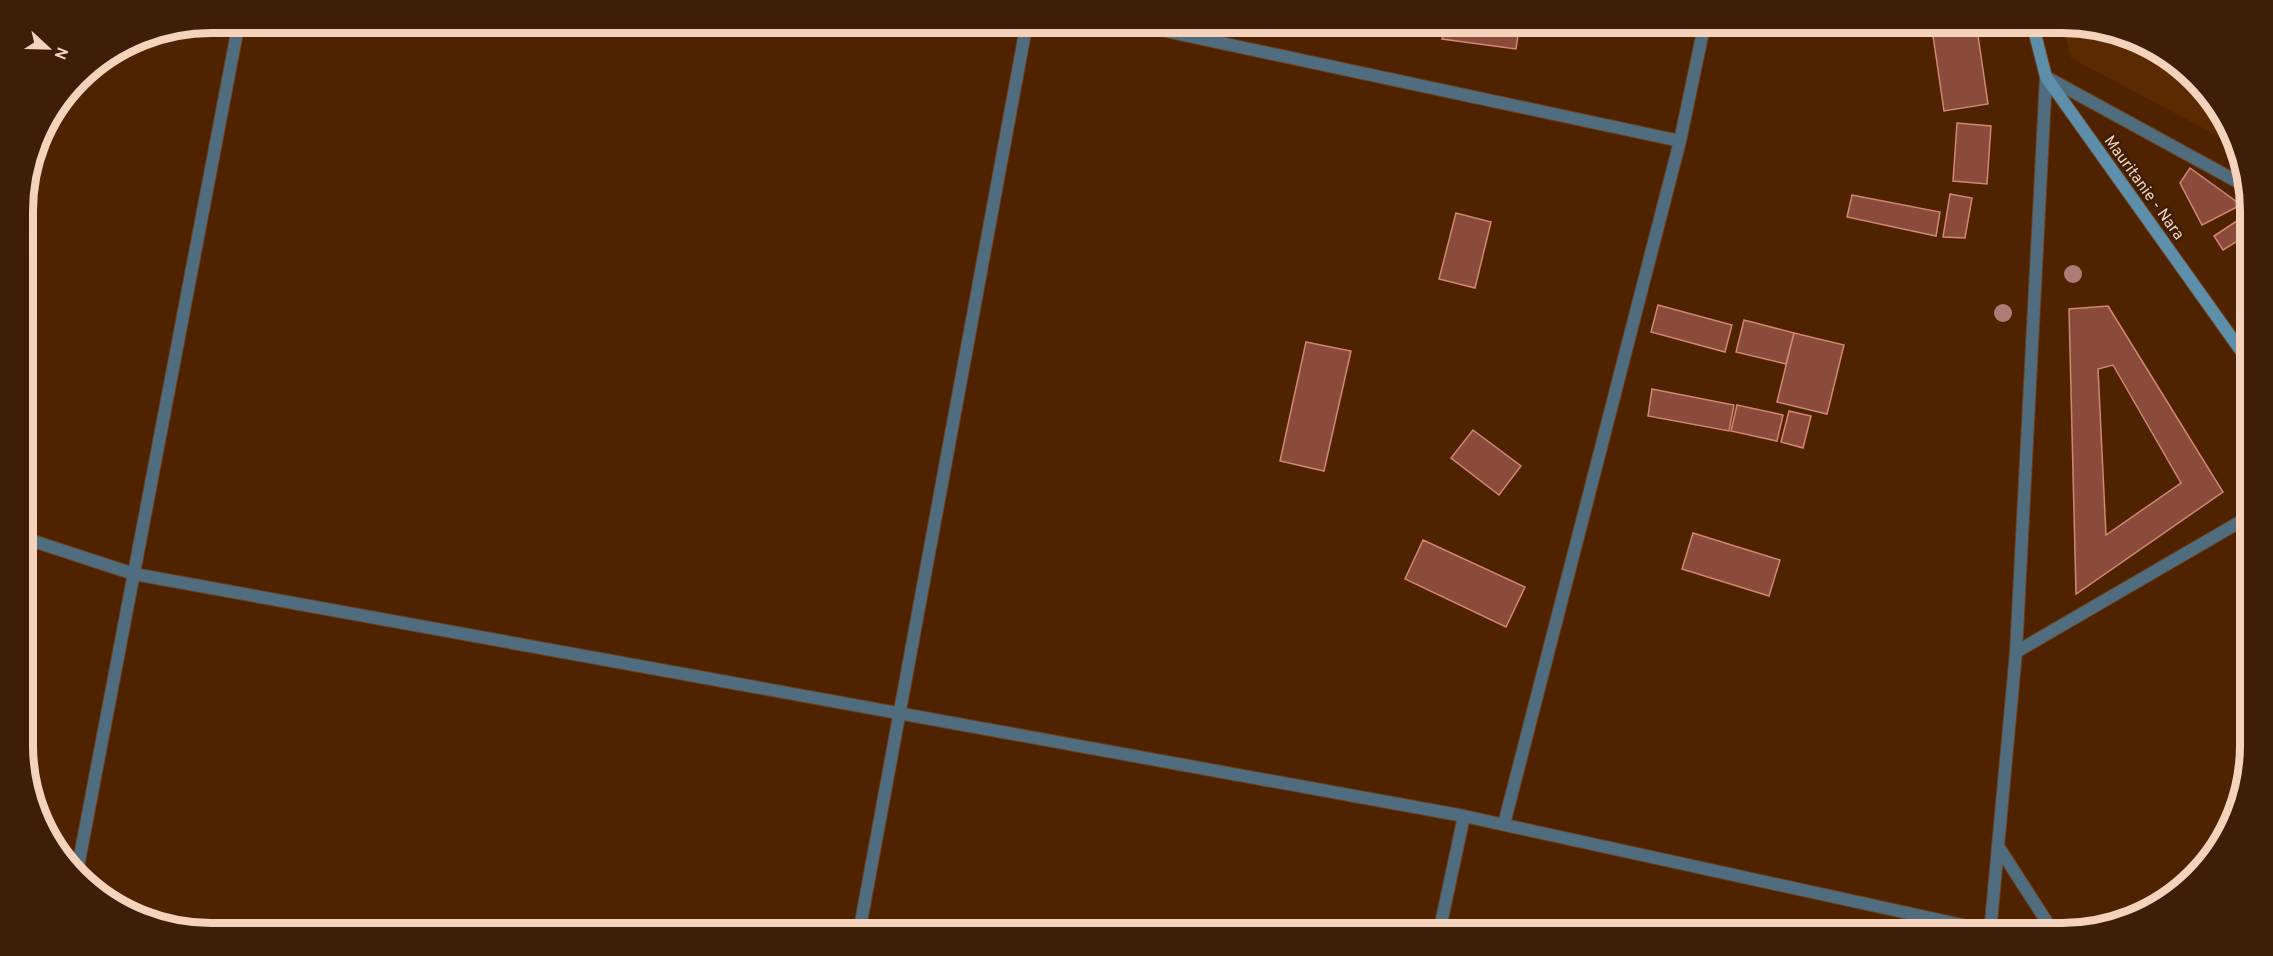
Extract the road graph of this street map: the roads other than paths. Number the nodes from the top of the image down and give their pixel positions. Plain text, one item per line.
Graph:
1 (237, 33) edge
2 (1025, 33) edge
3 (1174, 33) edge
4 (1703, 33) edge
5 (2035, 33) edge
6 (2046, 77) junction
7 (1680, 141) junction
8 (2237, 181) edge
9 (2240, 350) edge
10 (2240, 522) edge
11 (33, 541) edge
12 (134, 574) junction
13 (2016, 652) junction
14 (901, 714) junction
15 (1464, 816) junction
16 (1504, 824) junction
17 (1998, 846) junction
18 (79, 863) edge
19 (860, 923) edge
20 (1441, 923) edge
21 (1950, 923) edge
22 (1991, 923) edge
23 (2048, 923) edge

1 - 12 street
2 - 14 street
3 - 7 street
4 - 7 street
5 - 6 main road, Mauritanie - Nara
6 - 8 street
6 - 9 main road, Mauritanie - Nara
6 - 13 street
7 - 16 street
10 - 13 street
11 - 12 street
12 - 14 street
12 - 18 street
13 - 17 street
14 - 15 street
14 - 19 street
15 - 16 street
15 - 20 street
16 - 21 street
17 - 22 street
17 - 23 street

